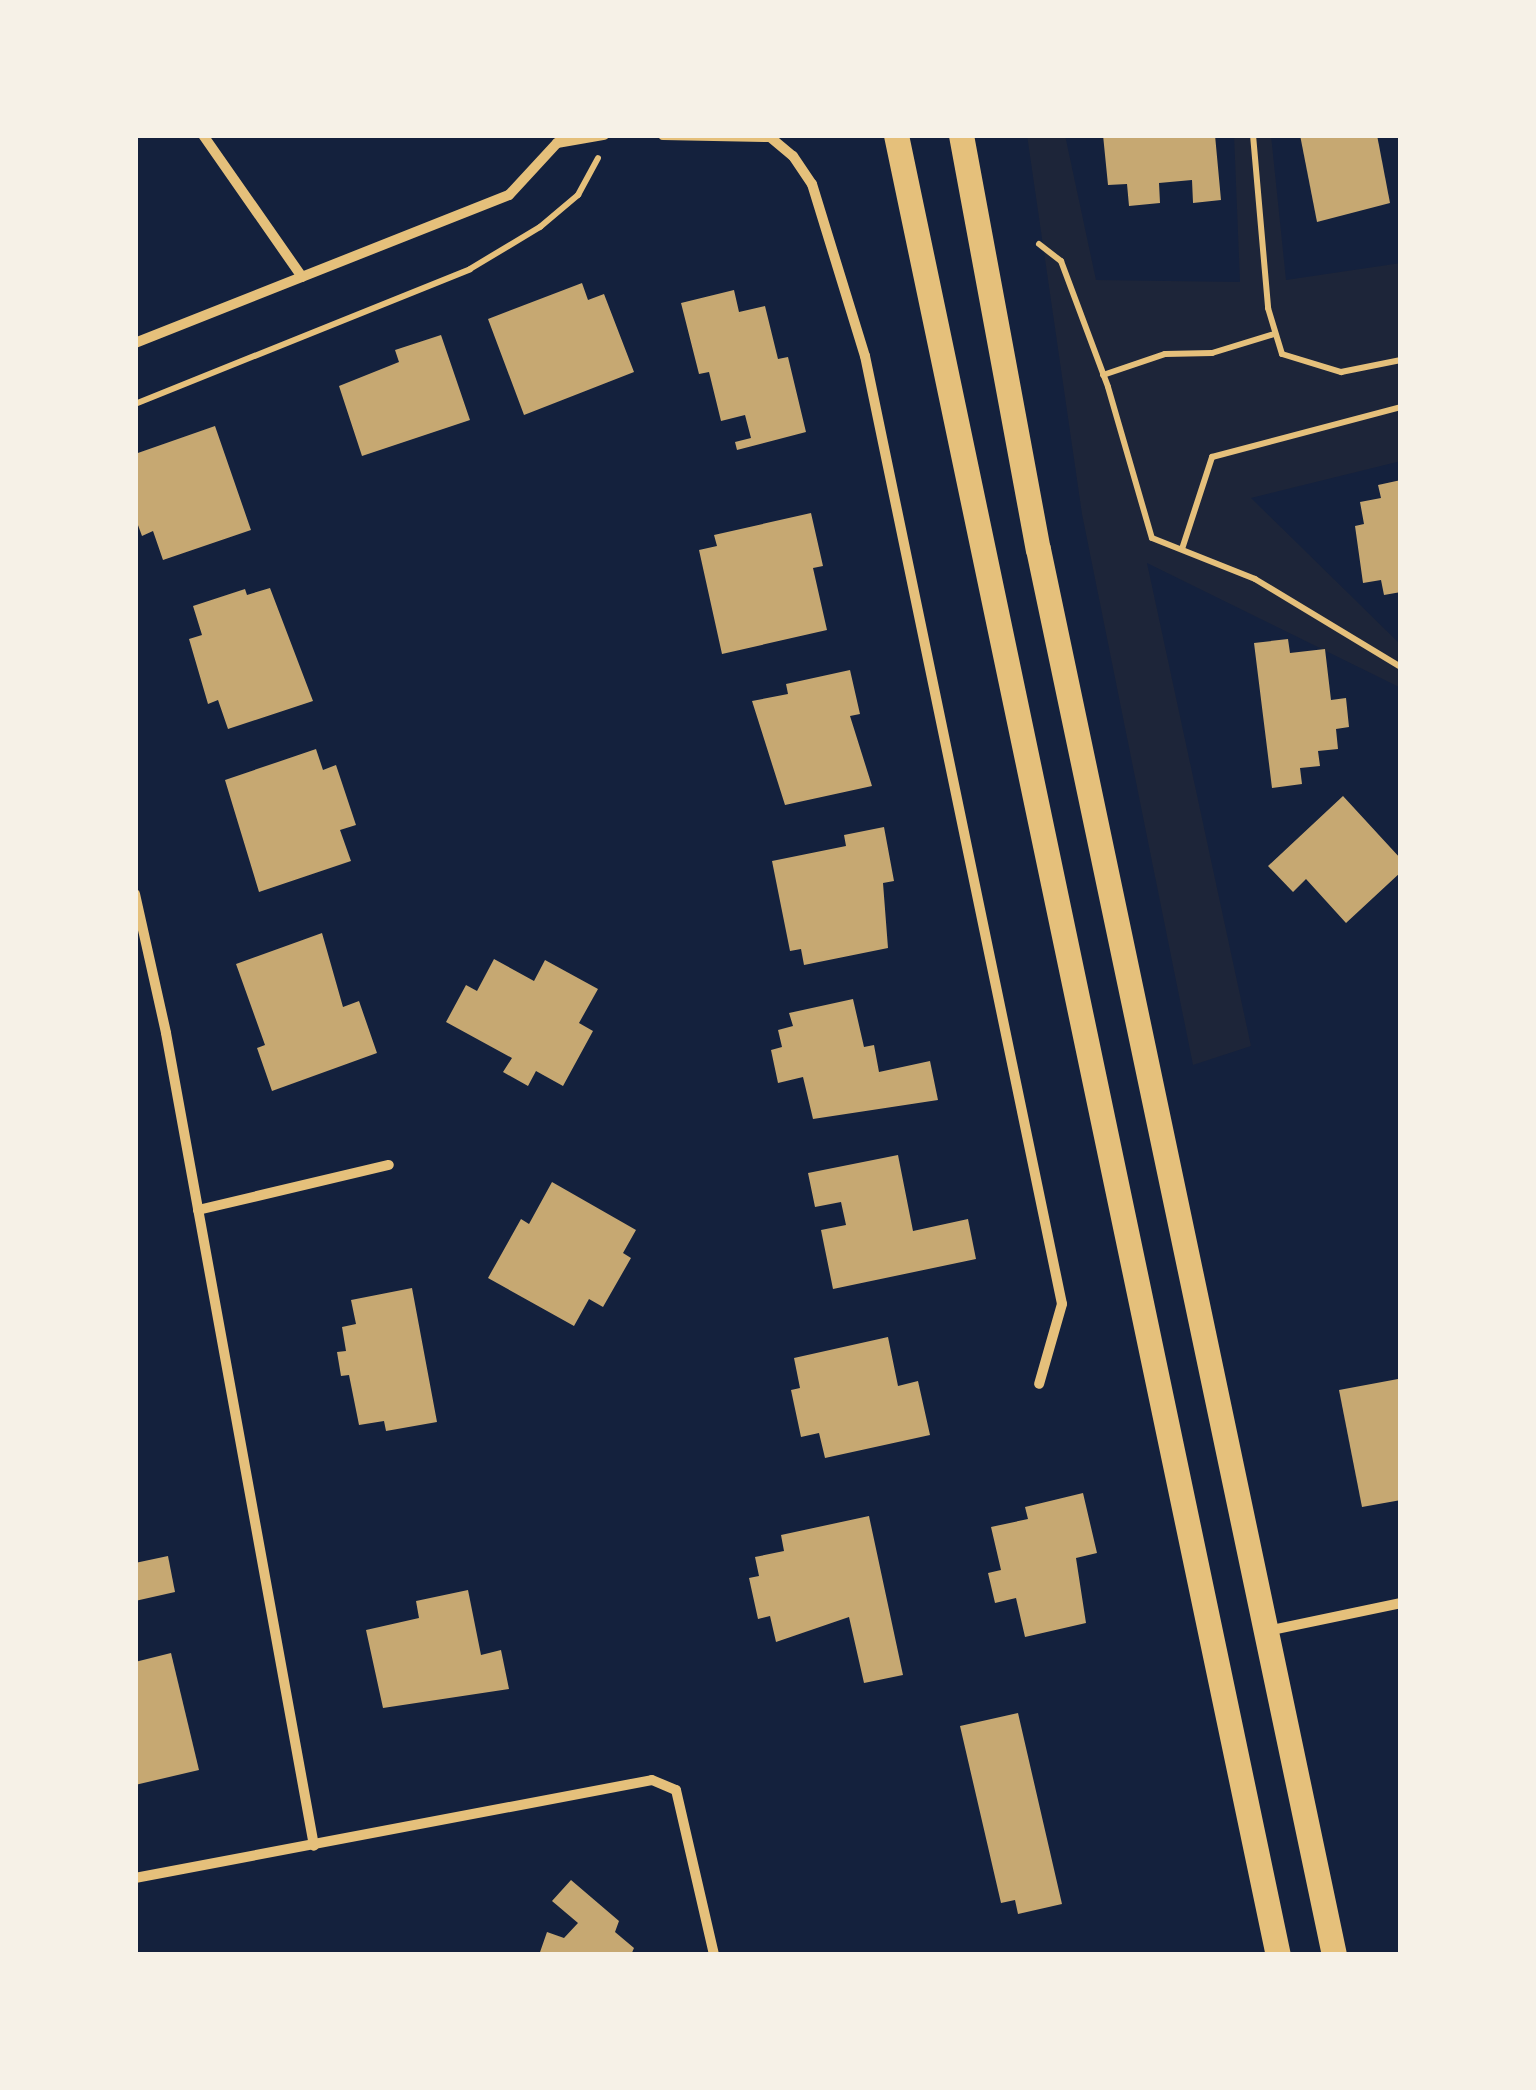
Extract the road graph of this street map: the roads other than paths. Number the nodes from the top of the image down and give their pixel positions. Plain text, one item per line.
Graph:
1 (203, 135) edge
2 (663, 135) edge
3 (896, 135) edge
4 (961, 135) edge
5 (558, 139) edge
6 (604, 141) edge
7 (302, 277) junction
8 (135, 343) edge
9 (135, 894) edge
10 (389, 1165) dead end
11 (198, 1210) junction
12 (1039, 1384) dead end
13 (1401, 1603) edge
14 (1266, 1631) junction
15 (314, 1846) junction
16 (135, 1878) edge
17 (714, 1955) edge
18 (1278, 1955) edge
19 (1334, 1955) edge

1 - 7 street
2 - 12 street
3 - 18 highway
4 - 14 highway
5 - 6 street
5 - 7 street
7 - 8 street
9 - 11 street
10 - 11 street
11 - 15 street
13 - 14 street
14 - 19 highway
15 - 16 street
15 - 17 street

